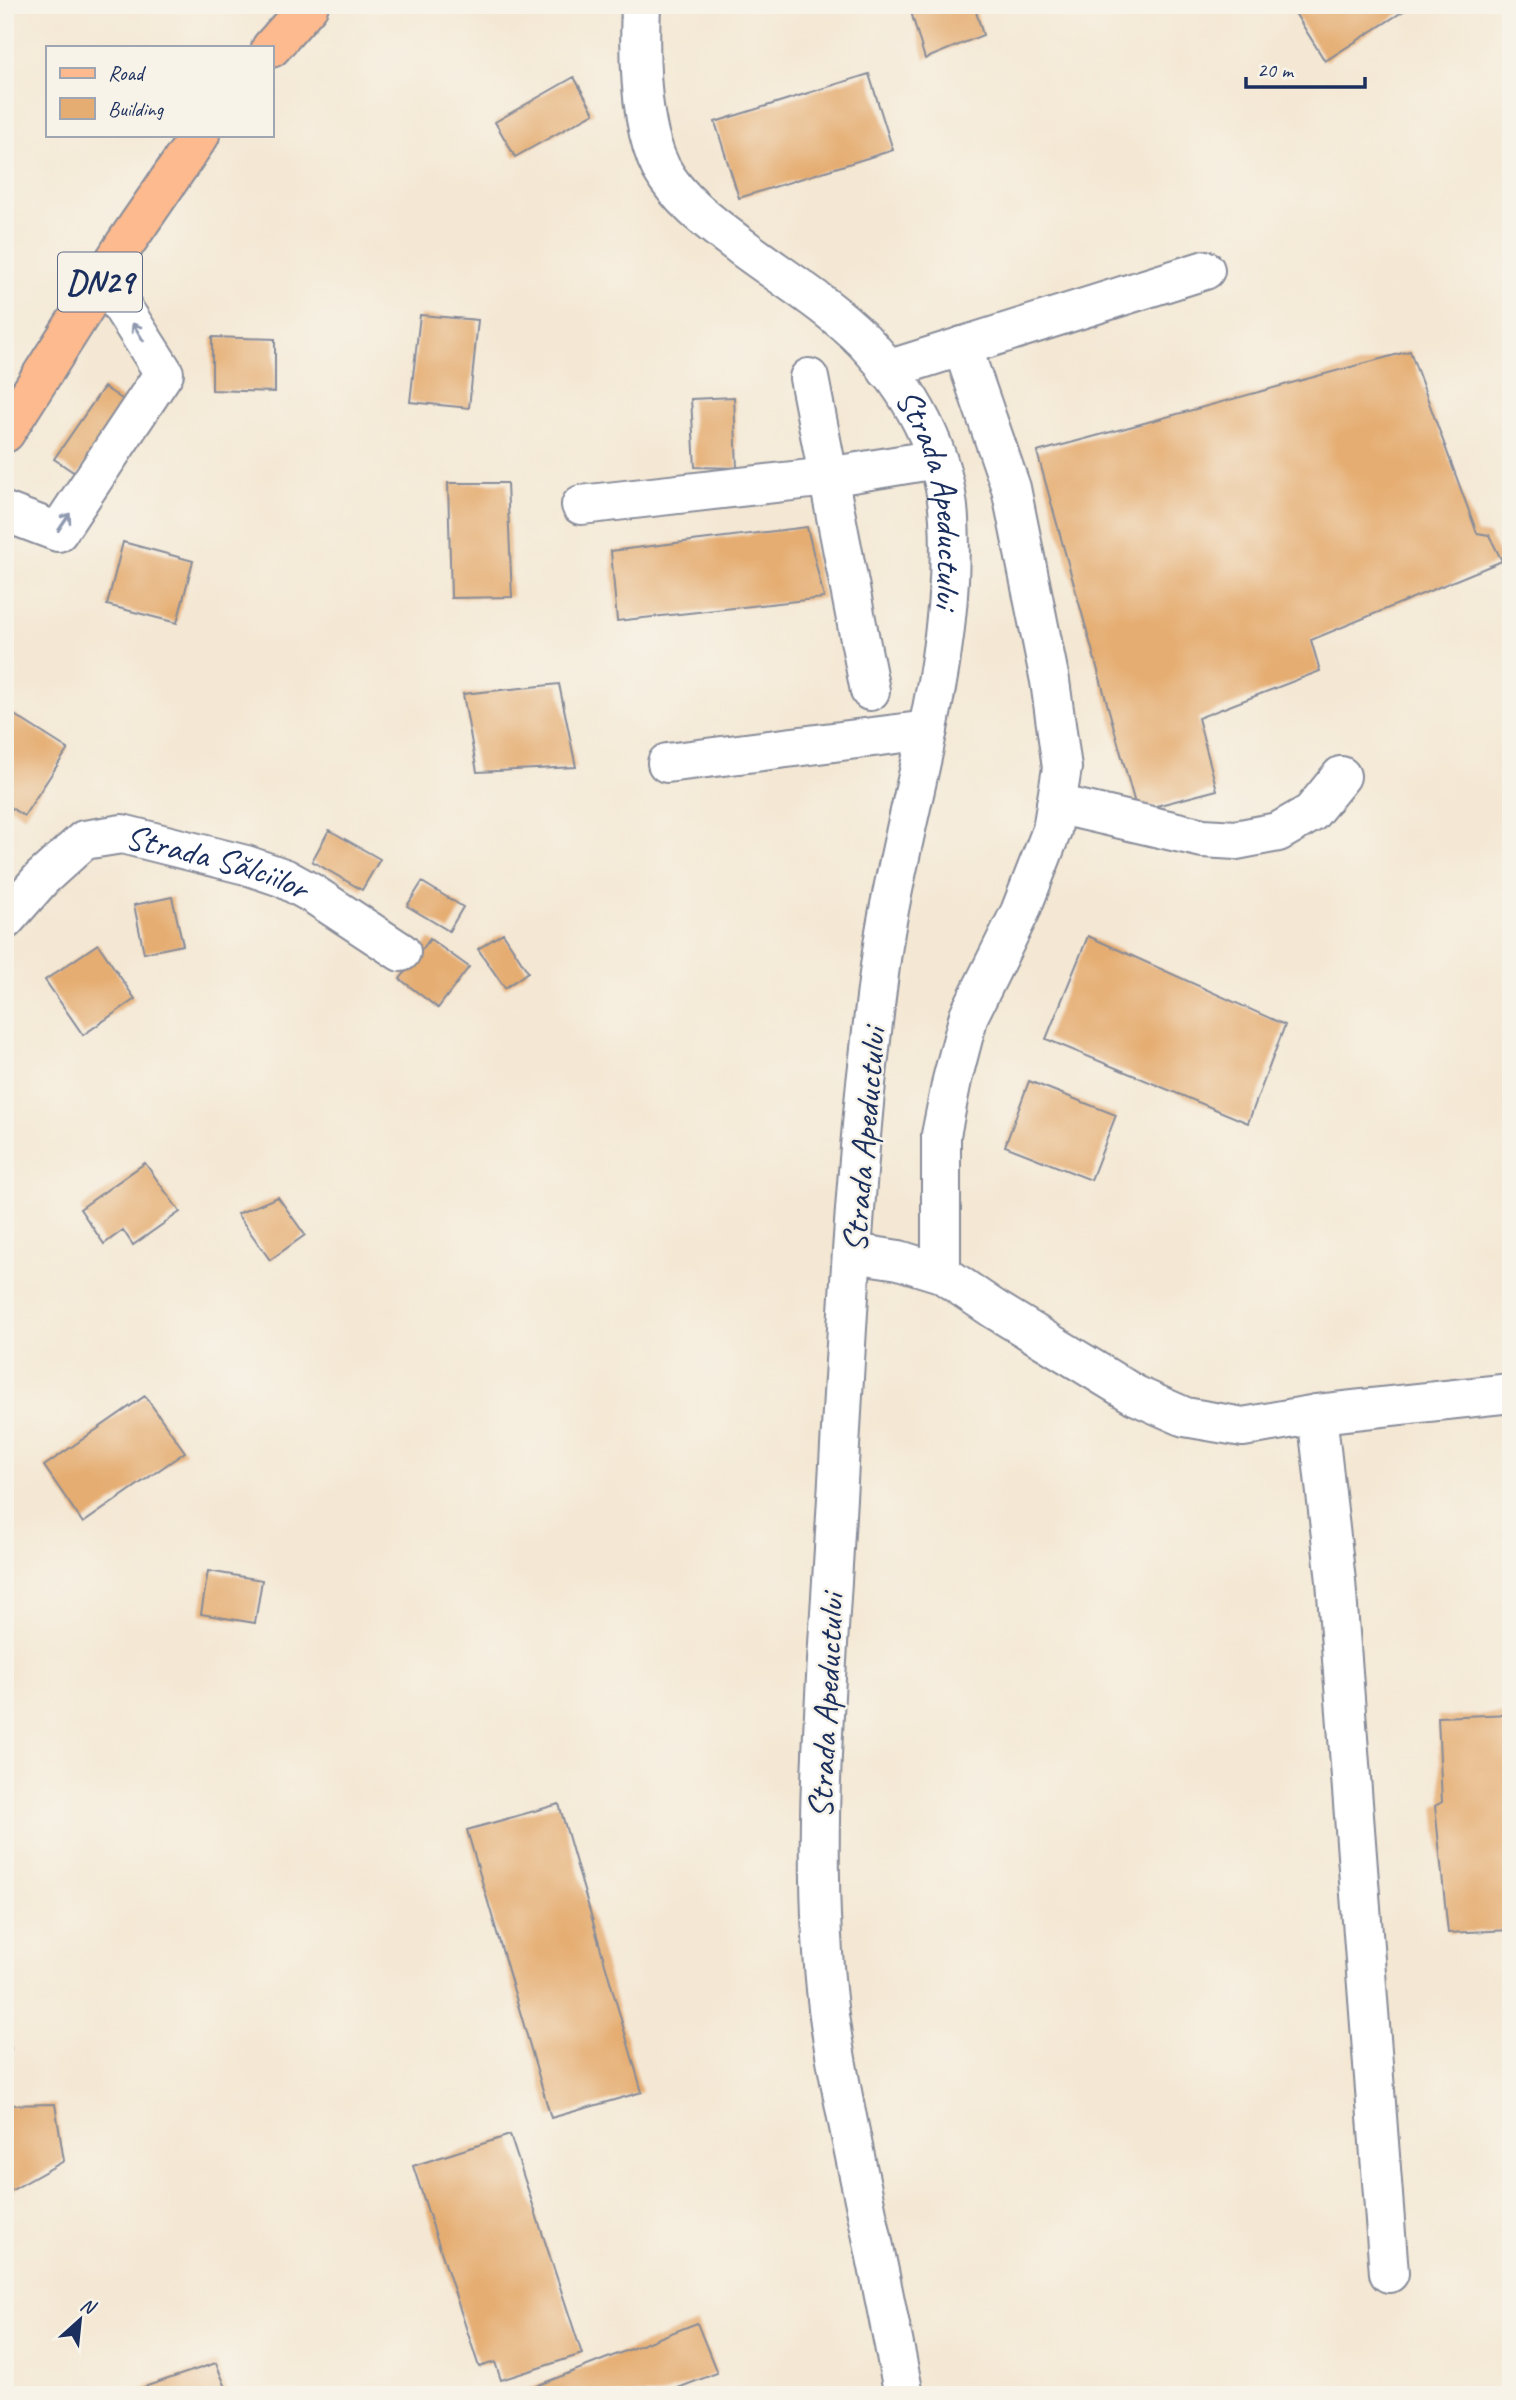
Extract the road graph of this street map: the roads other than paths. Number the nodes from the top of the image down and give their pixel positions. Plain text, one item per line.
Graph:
1 (309, 5) edge
2 (642, 5) edge
3 (273, 46) edge
4 (199, 136) edge
5 (1205, 270) dead end
6 (103, 277) junction
7 (962, 346) junction
8 (887, 370) junction
9 (809, 378) dead end
10 (5, 433) edge
11 (937, 459) junction
12 (828, 477) junction
13 (581, 505) dead end
14 (5, 512) edge
15 (870, 691) dead end
16 (928, 730) junction
17 (667, 763) dead end
18 (1341, 776) dead end
19 (1056, 804) junction
20 (5, 920) edge
21 (401, 952) dead end
22 (853, 1253) junction
23 (940, 1273) junction
24 (1511, 1393) edge
25 (1317, 1414) junction
26 (1389, 2273) dead end
27 (904, 2395) edge

1 - 3 main road
2 - 8 street, Strada Apeductului
4 - 6 main road, DN29
5 - 7 street
6 - 10 main road, DN29
14 -> 6 street
7 - 8 street
7 - 19 street
8 - 11 street, Strada Apeductului
9 - 12 street
11 - 12 street
11 - 16 street, Strada Apeductului
12 - 13 street
12 - 15 street
16 - 17 street
16 - 22 street, Strada Apeductului
18 - 19 street
19 - 23 street
20 - 21 street, Strada Sălciilor
22 - 23 street
22 - 27 street, Strada Apeductului
23 - 25 street
24 - 25 street
25 - 26 street

